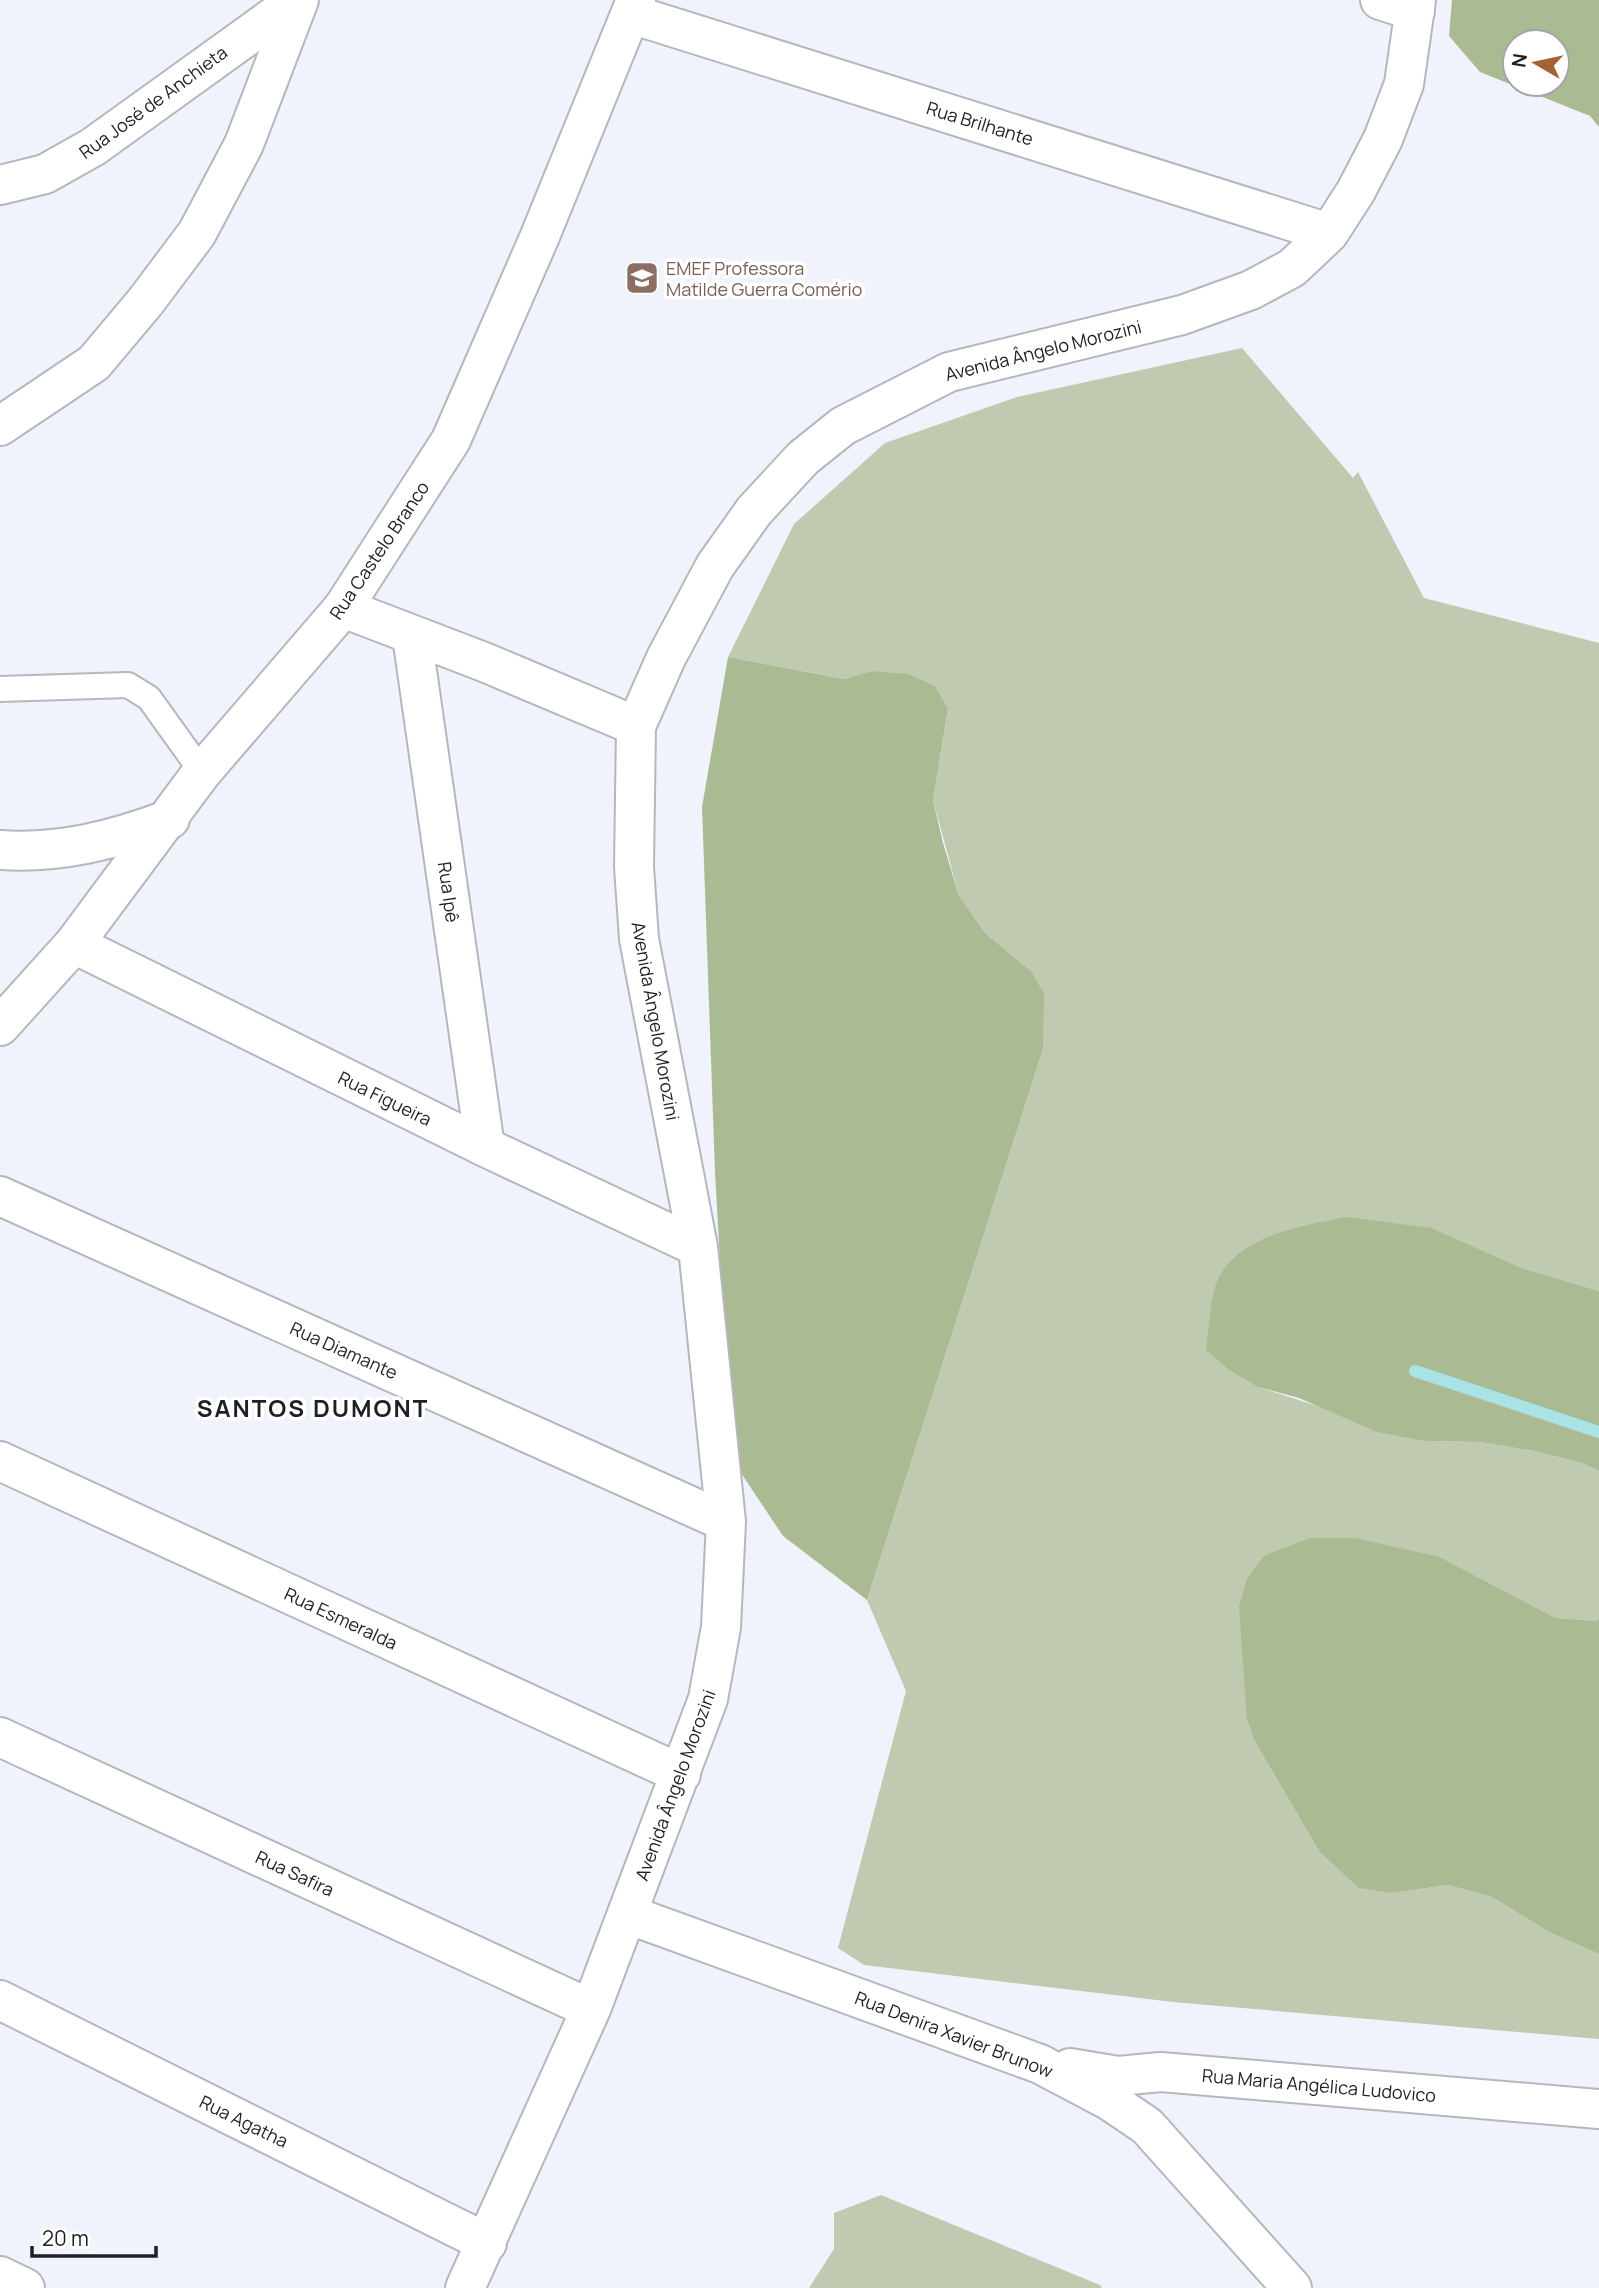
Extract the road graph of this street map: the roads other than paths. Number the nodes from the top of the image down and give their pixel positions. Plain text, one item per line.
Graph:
1 (298, 0) edge
2 (1404, 4) edge
3 (634, 7) edge
4 (0, 185) edge
5 (1329, 233) junction
6 (0, 426) edge
7 (344, 608) junction
8 (412, 636) junction
9 (0, 689) edge
10 (636, 726) junction
11 (202, 772) junction
12 (170, 819) junction
13 (0, 850) edge
14 (74, 944) junction
15 (0, 1026) edge
16 (485, 1147) junction
17 (0, 1196) edge
18 (698, 1247) junction
19 (0, 1461) edge
20 (726, 1522) junction
21 (0, 1737) edge
22 (681, 1774) junction
23 (627, 1914) junction
24 (0, 2000) edge
25 (591, 2009) junction
26 (1041, 2064) junction
27 (1599, 2109) edge
28 (487, 2243) junction
29 (0, 2276) edge
30 (25, 2288) edge
31 (465, 2288) edge
32 (1292, 2288) edge

1 - 4 street, Rua José de Anchieta
1 - 6 street
2 - 5 street, Avenida Ângelo Morozini
3 - 5 street, Rua Brilhante
3 - 7 street, Rua Castelo Branco
5 - 10 street, Avenida Ângelo Morozini
7 - 8 street
7 - 11 street, Rua Castelo Branco
8 - 10 street
8 - 16 street, Rua Ipê
9 - 11 lane
10 - 18 street, Avenida Ângelo Morozini
11 - 12 street, Rua Castelo Branco
12 - 13 street
12 - 14 street, Rua Castelo Branco
14 - 15 street, Rua Castelo Branco
14 - 16 street, Rua Figueira
16 - 18 street, Rua Figueira
17 - 20 street, Rua Diamante
18 - 20 street, Avenida Ângelo Morozini
19 - 22 street, Rua Esmeralda
20 - 22 street, Avenida Ângelo Morozini
21 - 25 street, Rua Safira
22 - 23 street, Avenida Ângelo Morozini
23 - 25 street, Avenida Ângelo Morozini
23 - 26 street, Rua Denira Xavier Brunow
24 - 28 street, Rua Agatha
25 - 28 street, Avenida Ângelo Morozini
26 - 27 street, Rua Maria Angélica Ludovico
26 - 32 street, Rua Denira Xavier Brunow
28 - 31 street, Avenida Ângelo Morozini
29 - 30 street

